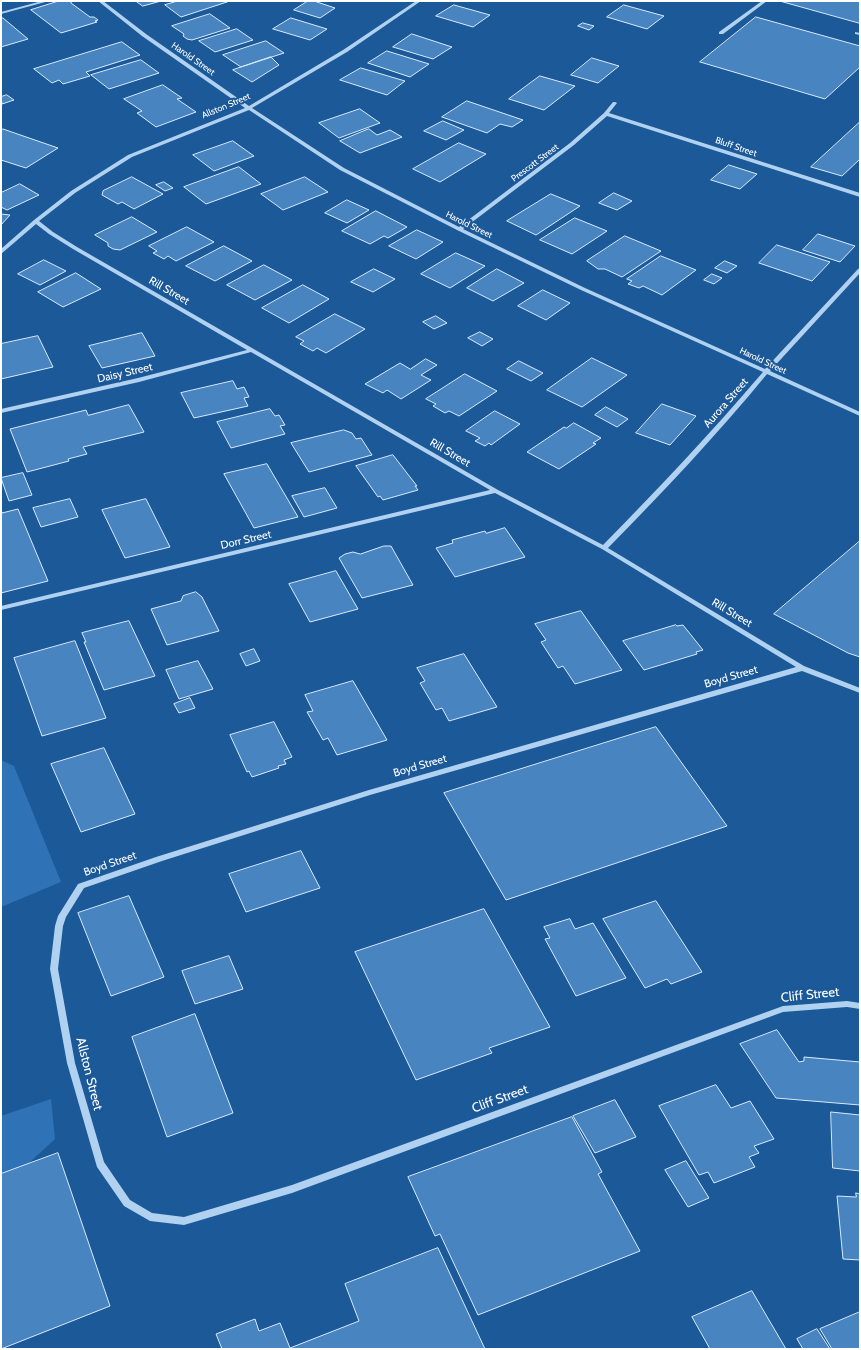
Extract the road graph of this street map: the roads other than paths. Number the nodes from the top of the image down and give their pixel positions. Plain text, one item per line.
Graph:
1 (47, 1) edge
2 (100, 1) edge
3 (419, 1) edge
4 (765, 1) edge
5 (1, 13) edge
6 (720, 33) dead end
7 (615, 103) dead end
8 (249, 108) junction
9 (606, 114) junction
10 (860, 195) edge
11 (36, 221) junction
12 (459, 229) junction
13 (1, 252) edge
14 (860, 270) edge
15 (252, 350) junction
16 (766, 372) junction
17 (1, 411) edge
18 (860, 414) edge
19 (496, 491) junction
20 (604, 548) junction
21 (1, 608) edge
22 (802, 668) junction
23 (860, 691) edge
24 (62, 916) joint
25 (860, 1006) edge
26 (150, 1217) joint

1 - 5 street
2 - 8 street, Harold Street
3 - 8 street, Allston Street
4 - 6 street
7 - 9 street, Prescott Street
8 - 11 street, Allston Street
8 - 12 street, Harold Street
9 - 10 street, Bluff Street
9 - 12 street, Prescott Street
11 - 13 street, Allston Street
11 - 15 street, Rill Street
12 - 16 street, Harold Street
14 - 16 street, Aurora Street
15 - 17 street, Daisy Street
15 - 19 street, Rill Street
16 - 18 street, Harold Street
16 - 20 street, Aurora Street
19 - 20 street, Rill Street
19 - 21 street, Dorr Street
20 - 22 street, Rill Street
22 - 23 street, Rill Street
22 - 24 street, Boyd Street
24 - 26 street, Allston Street
25 - 26 street, Cliff Street

